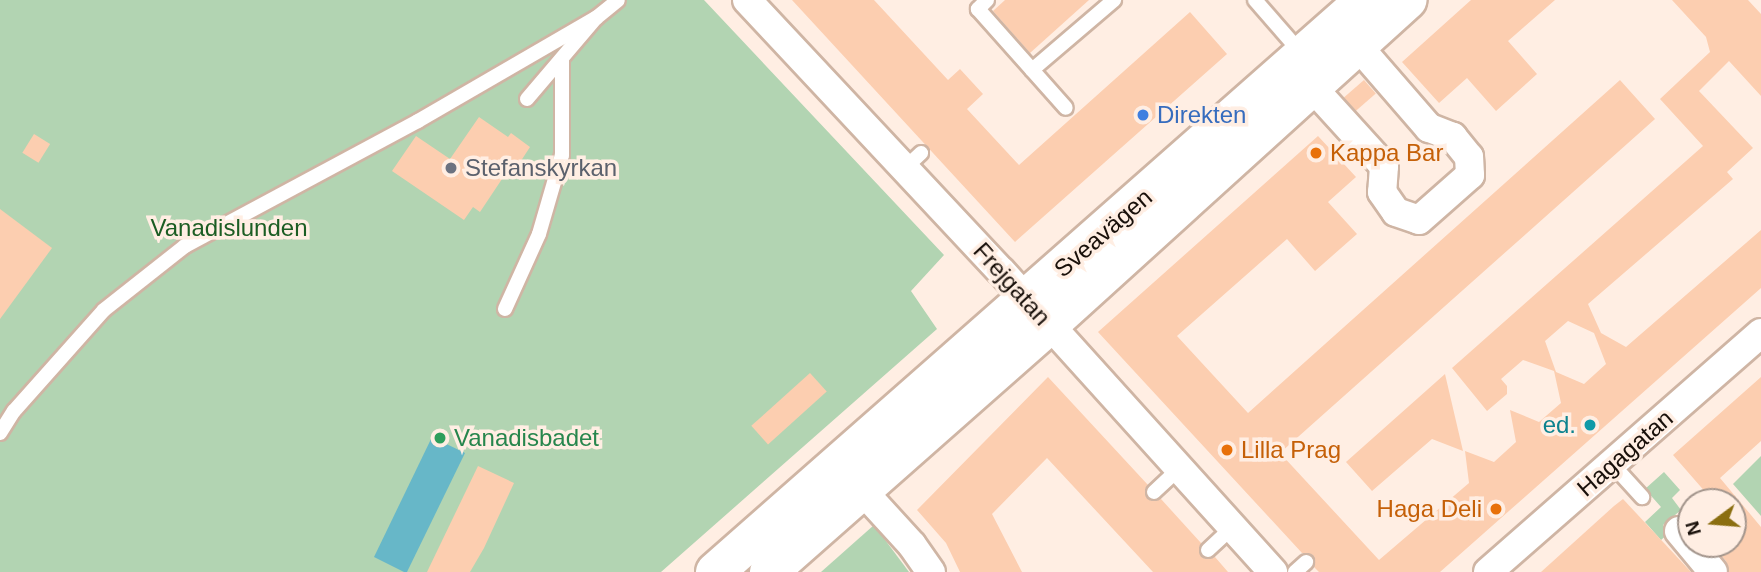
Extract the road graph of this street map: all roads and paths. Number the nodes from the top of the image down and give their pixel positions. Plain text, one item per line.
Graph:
1 (618, 0) edge
2 (747, 0) edge
3 (987, 0) edge
4 (1114, 0) edge
5 (1255, 0) edge
6 (1365, 0) edge
7 (1407, 0) edge
8 (596, 18) junction
9 (1357, 45) junction
10 (562, 59) junction
11 (1032, 71) junction
12 (1308, 72) junction
13 (527, 99) dead end
14 (1066, 108) dead end
15 (505, 309) dead end
16 (1037, 312) junction
17 (1761, 333) edge
18 (0, 433) edge
19 (1612, 464) junction
20 (1180, 468) junction
21 (850, 477) junction
22 (1154, 492) dead end
23 (1642, 496) dead end
24 (1233, 527) junction
25 (1208, 550) dead end
26 (1701, 558) edge
27 (715, 572) edge
28 (769, 572) edge
29 (931, 572) edge
30 (1273, 572) edge
31 (1488, 572) edge
32 (1713, 572) edge

1 - 8 lane
2 - 16 street, Frejgatan
3 - 11 lane
4 - 11 lane
5 - 12 lane
6 - 12 main road, Sveavägen
7 - 9 main road, Sveavägen
8 - 10 lane
8 - 18 lane
9 - 12 main road, Sveavägen
9 - 12 street
10 - 13 lane
10 - 15 lane
11 - 14 lane
12 - 16 main road, Sveavägen
16 - 20 street, Frejgatan
16 - 21 main road, Sveavägen
17 - 19 street, Hagagatan
19 - 23 lane
19 - 31 street, Hagagatan
20 - 22 lane
20 - 24 street, Frejgatan
21 - 27 main road, Sveavägen
21 - 28 main road, Sveavägen
21 - 29 street
24 - 25 lane
24 - 30 street, Frejgatan
26 - 32 street

